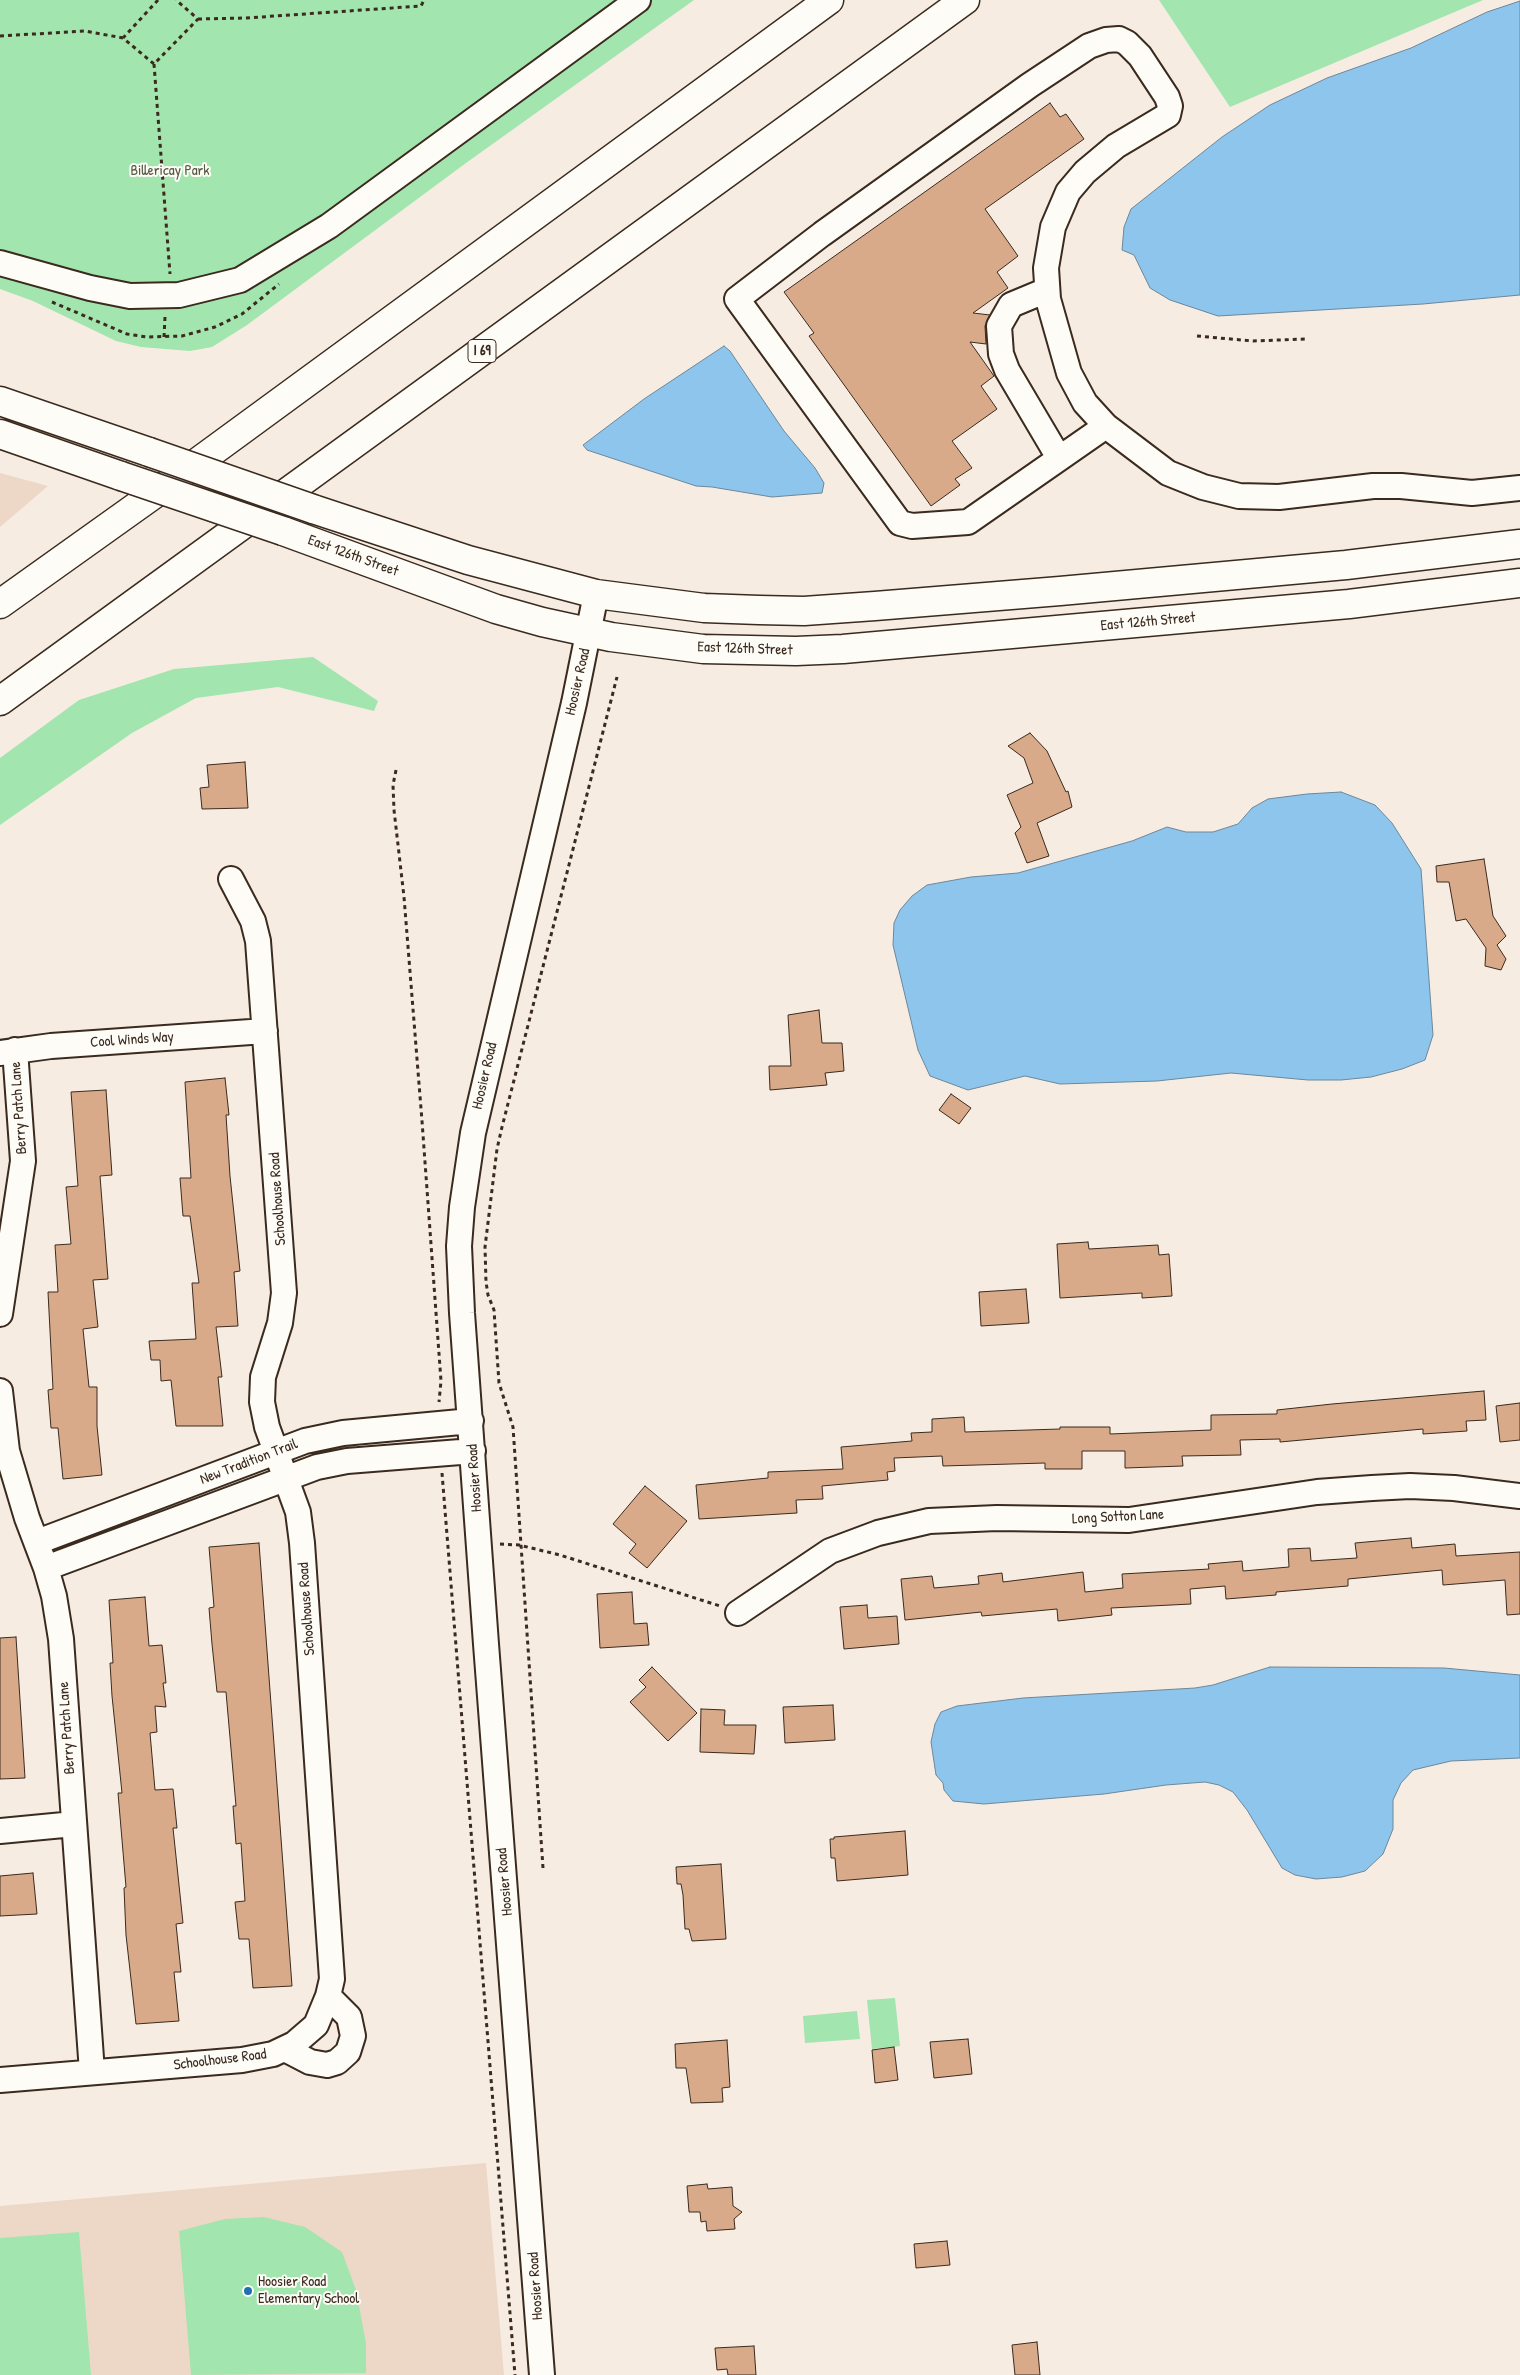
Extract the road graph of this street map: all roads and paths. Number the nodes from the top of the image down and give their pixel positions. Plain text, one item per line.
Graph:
1 (158, 0) edge
2 (176, 0) edge
3 (424, 0) edge
4 (638, 0) edge
5 (829, 0) edge
6 (965, 0) edge
7 (198, 19) junction
8 (0, 36) edge
9 (123, 38) junction
10 (154, 64) junction
11 (0, 262) edge
12 (1047, 290) junction
13 (168, 296) junction
14 (164, 336) dead end
15 (1197, 336) dead end
16 (1305, 339) dead end
17 (0, 400) edge
18 (1106, 426) junction
19 (0, 434) edge
20 (1059, 458) junction
21 (1520, 488) edge
22 (1520, 544) edge
23 (1520, 584) edge
24 (596, 594) junction
25 (0, 604) edge
26 (589, 633) junction
27 (617, 677) dead end
28 (0, 701) edge
29 (396, 770) dead end
30 (232, 879) dead end
31 (265, 1031) junction
32 (7, 1051) edge
33 (0, 1314) edge
34 (0, 1391) edge
35 (471, 1421) junction
36 (440, 1424) junction
37 (473, 1451) junction
38 (276, 1452) junction
39 (442, 1453) junction
40 (287, 1478) junction
41 (1520, 1496) edge
42 (37, 1542) junction
43 (480, 1545) junction
44 (519, 1545) junction
45 (46, 1568) junction
46 (738, 1612) joint
47 (74, 1824) junction
48 (0, 1831) edge
49 (543, 1868) dead end
50 (328, 1996) junction
51 (285, 2049) junction
52 (92, 2072) junction
53 (0, 2080) edge
54 (515, 2375) edge
55 (542, 2375) edge

1 - 9 path
2 - 7 path
3 - 7 path
4 - 13 street
5 - 25 main road
6 - 28 main road, I 69
7 - 10 path
8 - 9 path
9 - 10 path
10 - 13 path
11 - 13 street
12 - 18 street
12 - 20 street
12 - 20 street
13 - 14 path
15 - 16 path
17 - 24 main road, East 126th Street, bridge
18 - 20 street
18 - 21 street
19 - 26 main road, East 126th Street, bridge
22 - 24 main road, East 126th Street
23 - 26 main road, East 126th Street
24 - 26 street, Hoosier Road
26 - 35 street, Hoosier Road
27 - 44 path
29 - 36 path
30 - 31 street, Schoolhouse Road
31 - 32 street, Cool Winds Way
31 - 38 street, Schoolhouse Road
32 - 33 street, Berry Patch Lane
34 - 42 street, Berry Patch Lane
35 - 36 street, New Tradition Trail
35 - 37 street, Hoosier Road
36 - 38 street, New Tradition Trail
37 - 39 street, New Tradition Trail
37 - 43 street, Hoosier Road
38 - 40 street, Schoolhouse Road
38 - 42 street, New Tradition Trail
39 - 40 street, New Tradition Trail
39 - 54 path
40 - 45 street, New Tradition Trail
40 - 50 street, Schoolhouse Road
41 - 46 street, Long Sotton Lane
42 - 45 street, Berry Patch Lane
43 - 44 path
43 - 55 street, Hoosier Road
44 - 46 path
44 - 49 path
45 - 47 street, Berry Patch Lane
47 - 48 street
47 - 52 street, Berry Patch Lane
50 - 51 street, Schoolhouse Road
50 - 51 street
51 - 52 street, Schoolhouse Road
52 - 53 street, Schoolhouse Road

